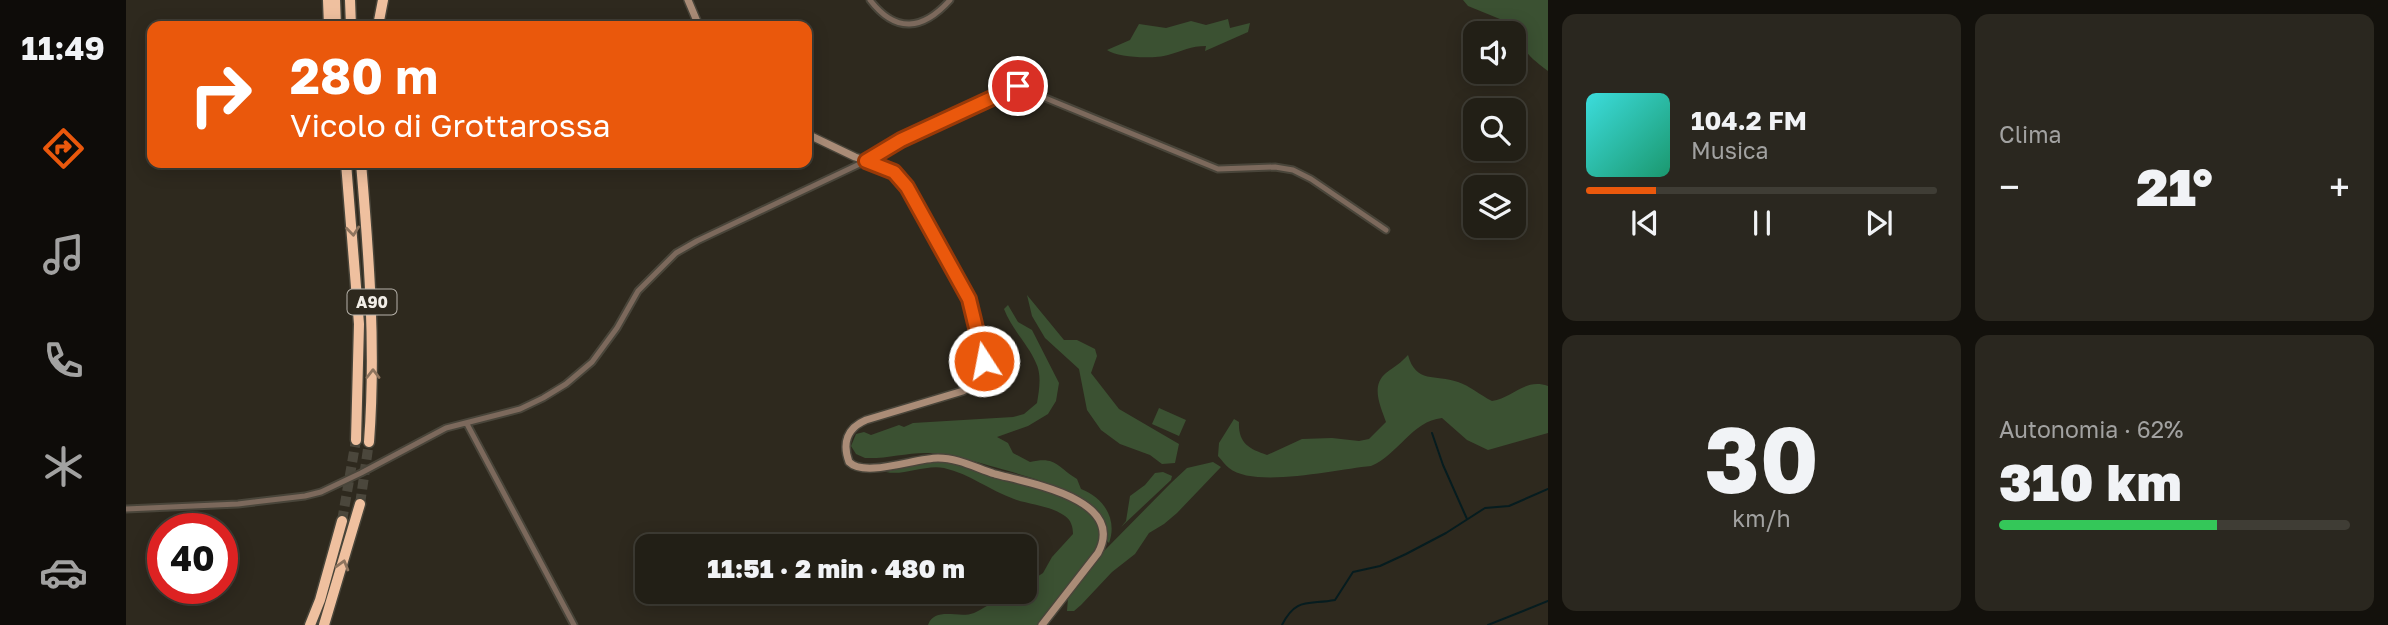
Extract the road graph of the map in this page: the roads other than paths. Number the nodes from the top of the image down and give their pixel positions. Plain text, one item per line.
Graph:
1 (328, 0) edge
2 (335, 0) edge
3 (350, 0) edge
4 (383, 0) edge
5 (688, 0) edge
6 (870, 0) edge
7 (950, 0) edge
8 (329, 21) edge
9 (336, 21) edge
10 (351, 21) edge
11 (379, 21) edge
12 (697, 21) edge
13 (812, 136) edge
14 (866, 161) junction
15 (347, 168) edge
16 (362, 168) edge
17 (1386, 230) dead end
18 (467, 424) junction
19 (356, 440) tunnel mouth
20 (369, 442) tunnel mouth
21 (360, 504) tunnel mouth
22 (126, 509) edge
23 (342, 521) tunnel mouth
24 (310, 625) edge
25 (324, 625) edge
26 (574, 625) edge
27 (1042, 625) edge

1 - 8 highway
2 - 9 highway
3 - 10 highway
4 - 11 highway
5 - 12 street
6 - 7 street
13 - 14 street
14 - 17 street
14 - 18 street
14 - 27 street
15 -> 19 highway, A90
20 -> 16 highway, A90
18 - 22 street
18 - 26 street
25 -> 21 highway
23 - 24 highway

